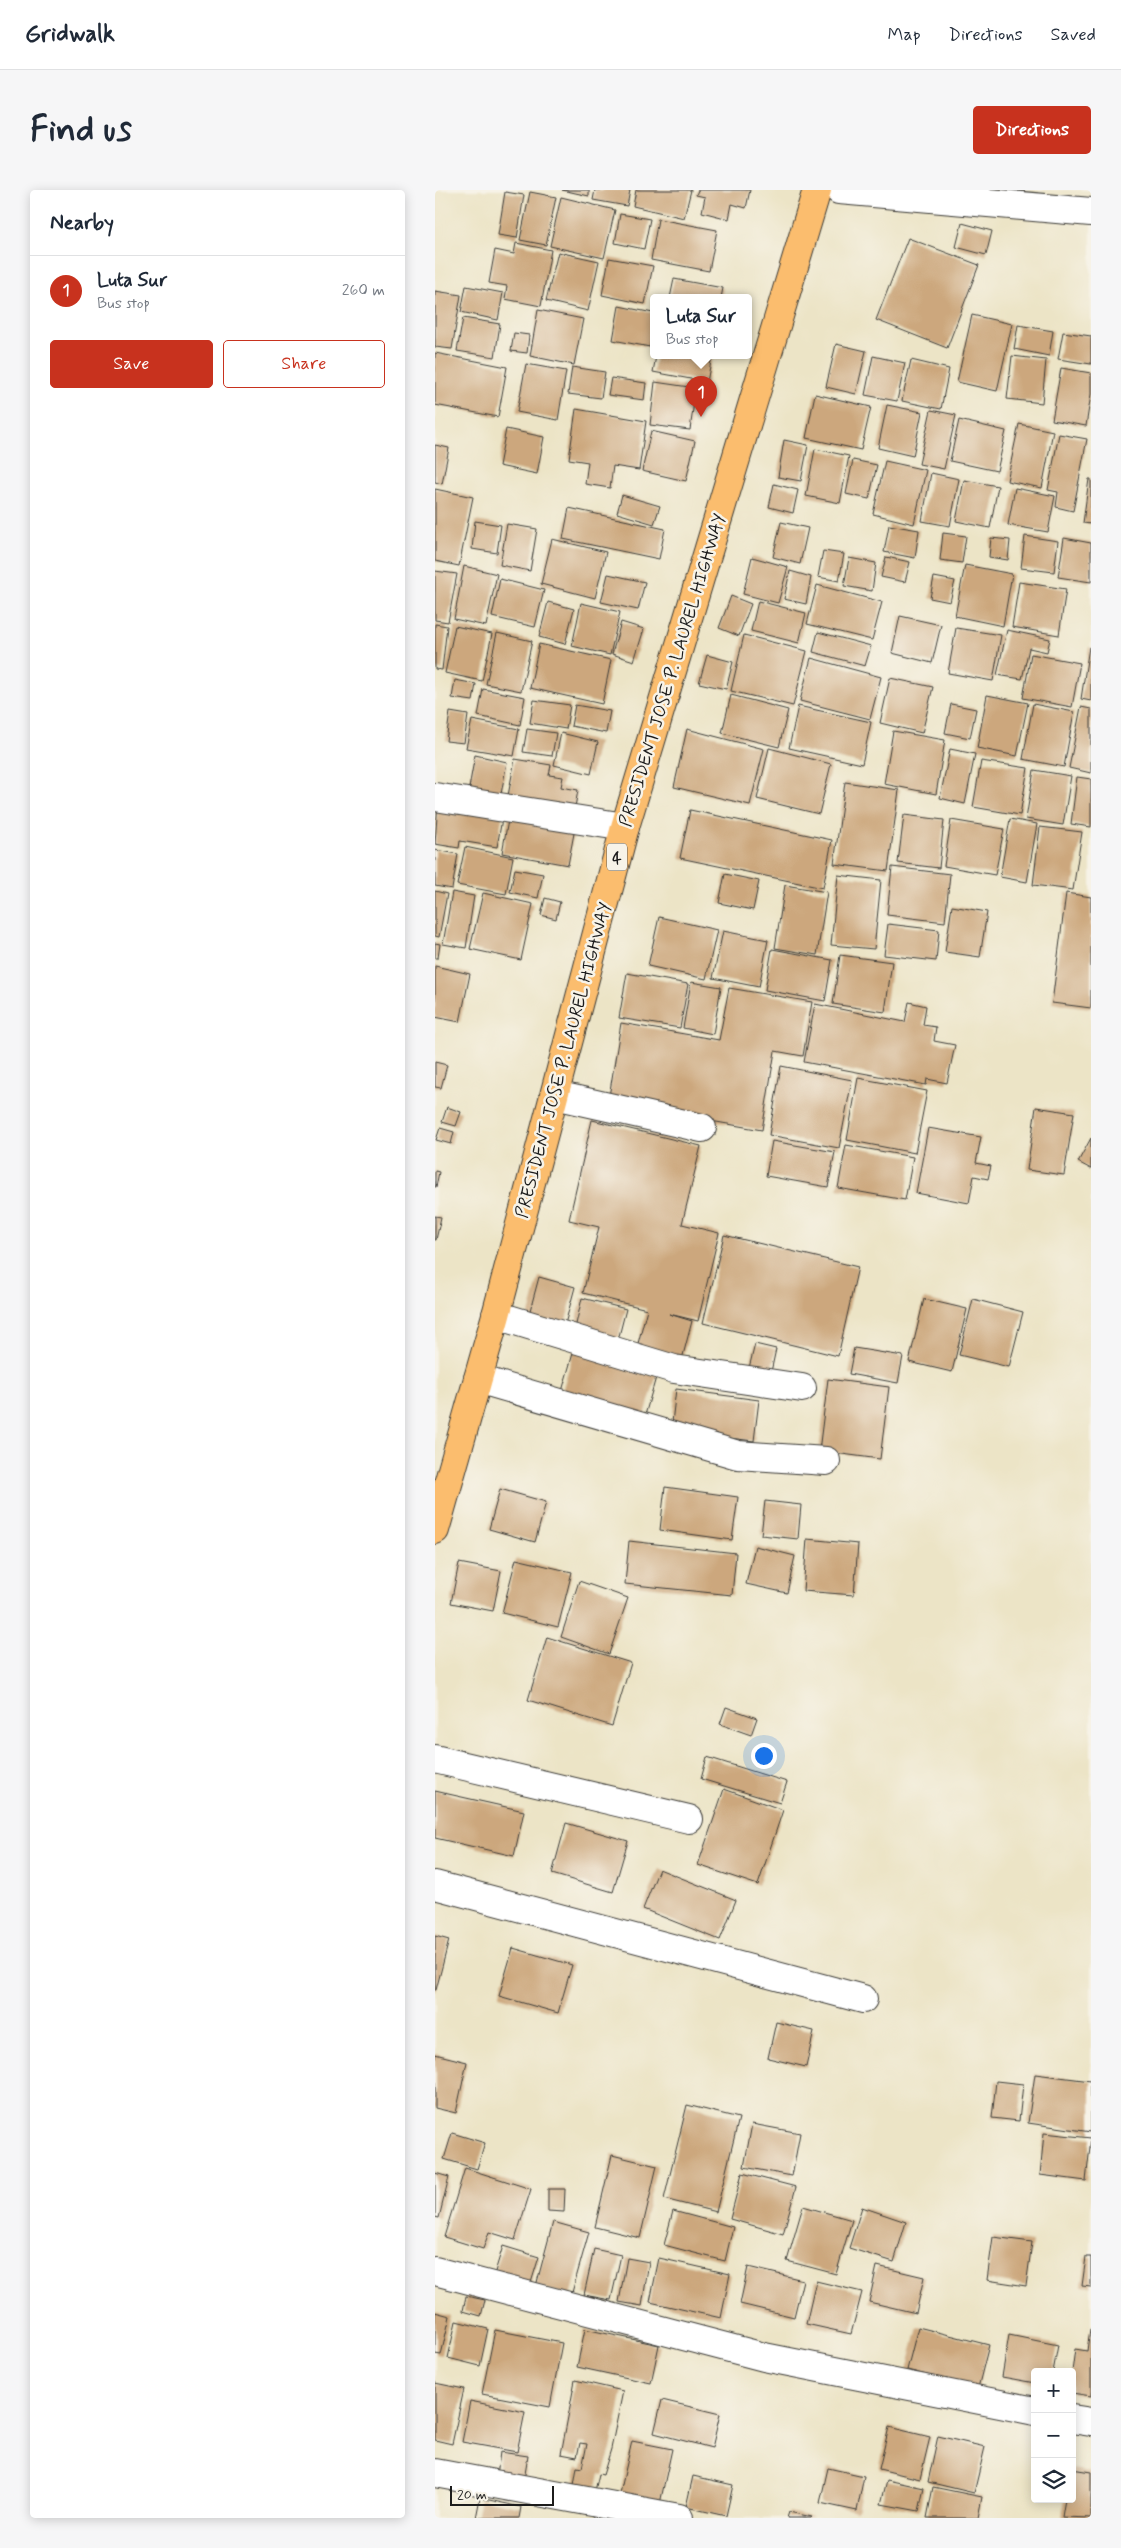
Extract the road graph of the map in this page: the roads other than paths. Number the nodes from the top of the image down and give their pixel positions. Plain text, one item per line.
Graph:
1 (817, 190) edge
2 (839, 190) edge
3 (1091, 212) edge
4 (435, 797) edge
5 (625, 827) junction
6 (555, 1095) junction
7 (702, 1128) dead end
8 (496, 1315) junction
9 (478, 1379) junction
10 (802, 1388) dead end
11 (826, 1461) dead end
12 (435, 1530) edge
13 (435, 1759) edge
14 (689, 1819) dead end
15 (435, 1885) edge
16 (863, 1999) dead end
17 (435, 2272) edge
18 (1031, 2410) edge
19 (1076, 2420) edge
20 (1091, 2422) edge
21 (435, 2473) edge
22 (679, 2518) edge

1 - 5 highway, PRESIDENT JOSE P. LAUREL HIGHWAY / 4
2 - 3 street
4 - 5 street
5 - 6 highway, PRESIDENT JOSE P. LAUREL HIGHWAY / 4
6 - 7 street
6 - 8 highway, PRESIDENT JOSE P. LAUREL HIGHWAY / 4
8 - 9 highway, PRESIDENT JOSE P. LAUREL HIGHWAY / 4
8 - 10 street
9 - 11 street
9 - 12 highway, PRESIDENT JOSE P. LAUREL HIGHWAY / 4
13 - 14 street
15 - 16 street
17 - 18 street
19 - 20 street
21 - 22 street

